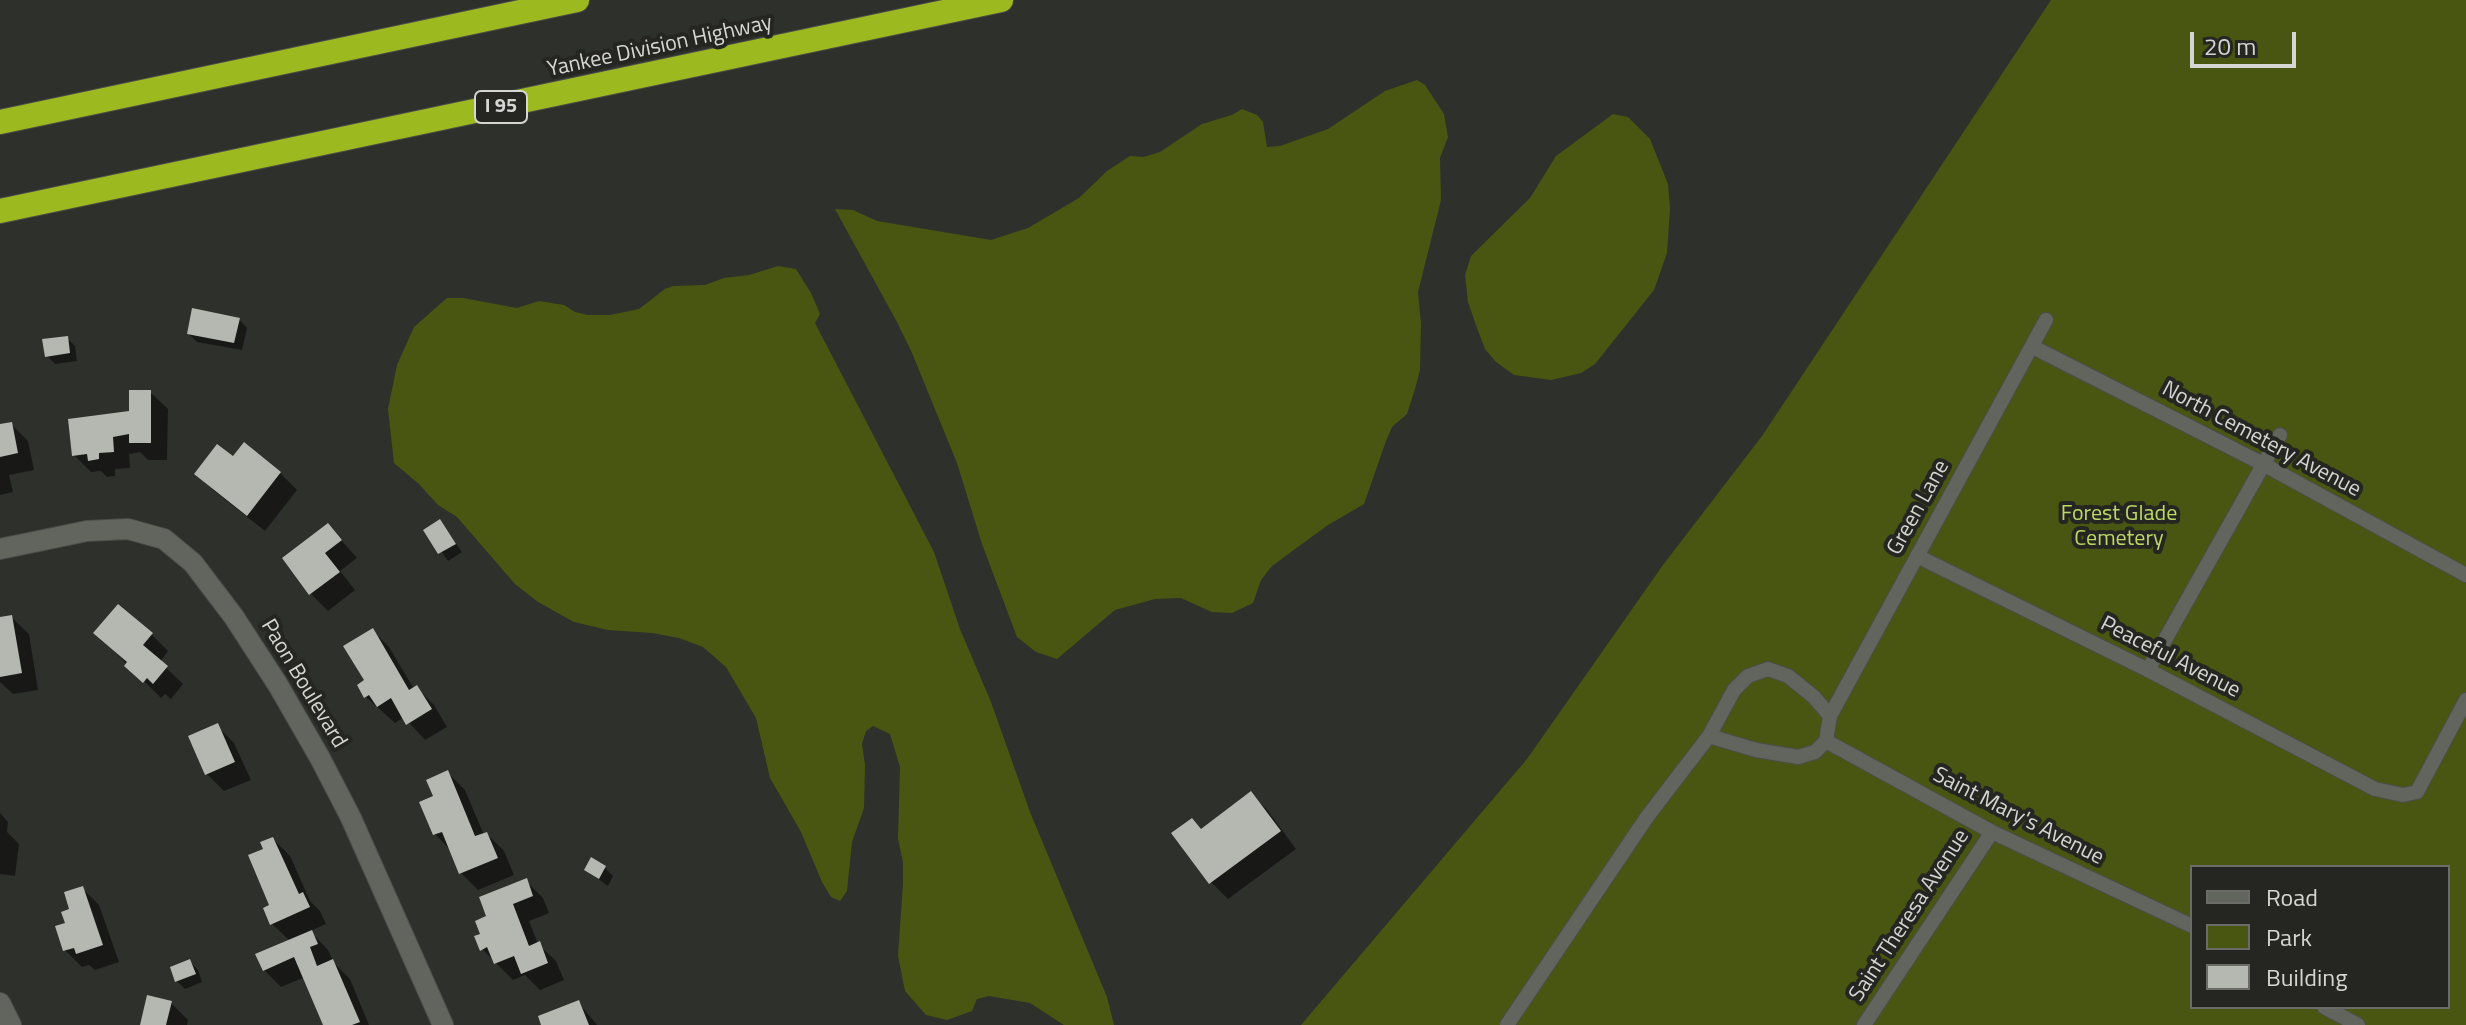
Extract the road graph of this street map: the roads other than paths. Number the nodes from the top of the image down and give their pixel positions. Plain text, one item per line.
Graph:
1 (577, 0) edge
2 (1001, 0) edge
3 (0, 122) edge
4 (0, 211) edge
5 (2046, 320) dead end
6 (2033, 347) junction
7 (2280, 435) dead end
8 (2263, 464) junction
9 (0, 549) edge
10 (1917, 556) junction
11 (2466, 575) edge
12 (2148, 670) junction
13 (2466, 700) edge
14 (1830, 716) junction
15 (1709, 736) junction
16 (1826, 741) junction
17 (1992, 832) junction
18 (2190, 925) edge
19 (0, 1003) edge
20 (2328, 1015) edge
21 (11, 1025) edge
22 (443, 1025) edge
23 (1507, 1025) edge
24 (1864, 1025) edge
25 (2358, 1025) edge

1 - 3 highway
2 - 4 highway, Yankee Division Highway / I 95
5 - 6 lane, Green Lane
6 - 8 lane, North Cemetery Avenue
6 - 10 lane, Green Lane
7 - 8 lane
8 - 11 lane, North Cemetery Avenue
8 - 12 lane
9 - 22 street, Paon Boulevard
10 - 12 lane, Peaceful Avenue
10 - 14 lane, Green Lane
12 - 13 lane, Peaceful Avenue
14 - 15 lane
14 - 16 lane
15 - 16 lane
15 - 23 lane
16 - 17 lane, Saint Mary's Avenue
17 - 18 lane, Saint Mary's Avenue
17 - 24 lane, Saint Theresa Avenue
19 - 21 street
20 - 25 lane

